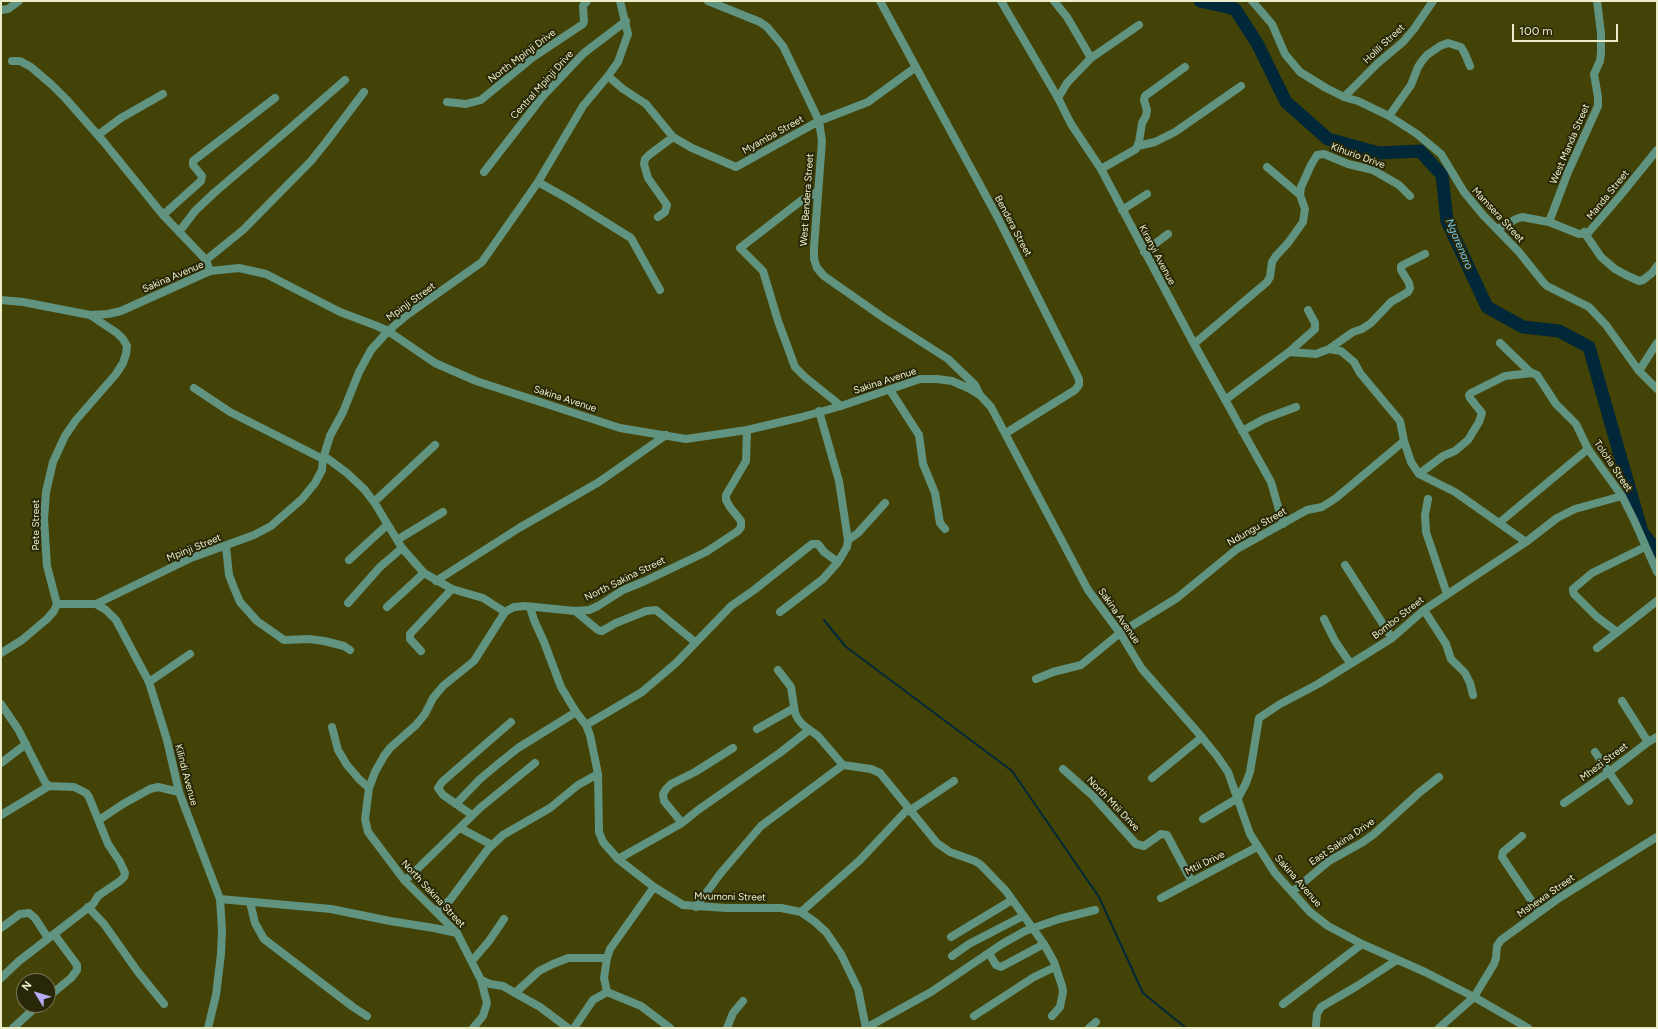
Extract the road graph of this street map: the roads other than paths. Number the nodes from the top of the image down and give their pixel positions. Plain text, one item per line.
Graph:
1 (19, 1) edge
2 (588, 1) edge
3 (620, 1) edge
4 (708, 1) edge
5 (880, 1) edge
6 (1001, 1) edge
7 (1054, 1) edge
8 (1252, 1) edge
9 (1433, 1) edge
10 (1597, 1) edge
11 (1, 10) edge
12 (626, 21) junction
13 (1139, 25) dead end
14 (1091, 58) junction
15 (12, 61) dead end
16 (916, 66) junction
17 (1470, 66) dead end
18 (1185, 67) dead end
19 (608, 76) junction
20 (345, 80) dead end
21 (1241, 86) dead end
22 (364, 92) dead end
23 (163, 94) dead end
24 (1344, 97) junction
25 (275, 98) dead end
26 (1058, 98) junction
27 (447, 102) dead end
28 (1389, 116) junction
29 (819, 121) junction
30 (98, 135) junction
31 (672, 137) junction
32 (1138, 146) junction
33 (1657, 150) edge
34 (1267, 167) dead end
35 (1101, 169) junction
36 (484, 172) dead end
37 (538, 182) junction
38 (818, 192) junction
39 (1147, 194) dead end
40 (1300, 195) junction
41 (1410, 196) dead end
42 (1122, 210) junction
43 (163, 215) junction
44 (658, 217) dead end
45 (1549, 222) junction
46 (1498, 229) junction
47 (179, 232) junction
48 (1584, 232) junction
49 (1168, 234) dead end
50 (1144, 252) junction
51 (1425, 254) dead end
52 (206, 260) junction
53 (1657, 266) edge
54 (210, 271) junction
55 (660, 290) dead end
56 (1, 300) edge
57 (1308, 310) dead end
58 (90, 315) junction
59 (388, 331) junction
60 (1500, 343) dead end
61 (1657, 343) edge
62 (1194, 344) junction
63 (1329, 349) junction
64 (1289, 352) junction
65 (1639, 371) junction
66 (1530, 372) junction
67 (194, 388) dead end
68 (1657, 389) edge
69 (890, 390) junction
70 (980, 395) junction
71 (1225, 400) junction
72 (841, 406) junction
73 (1296, 407) dead end
74 (819, 411) junction
75 (747, 430) junction
76 (1242, 431) junction
77 (1006, 433) junction
78 (666, 436) junction
79 (1404, 441) junction
80 (436, 446) dead end
81 (1588, 449) junction
82 (323, 458) junction
83 (1419, 474) junction
84 (1622, 496) junction
85 (1428, 499) dead end
86 (374, 502) junction
87 (885, 503) dead end
88 (444, 512) dead end
89 (1499, 523) junction
90 (1283, 524) junction
91 (387, 525) junction
92 (945, 529) dead end
93 (397, 540) junction
94 (848, 540) junction
95 (1526, 542) junction
96 (226, 546) junction
97 (1646, 547) junction
98 (402, 548) junction
99 (349, 560) dead end
100 (838, 562) junction
101 (1345, 565) dead end
102 (1657, 572) edge
103 (424, 573) junction
104 (436, 581) junction
105 (452, 589) junction
106 (1447, 594) junction
107 (1657, 601) edge
108 (348, 603) dead end
109 (57, 604) junction
110 (96, 604) junction
111 (387, 607) dead end
112 (530, 607) junction
113 (1424, 610) junction
114 (575, 611) junction
115 (505, 612) junction
116 (780, 612) dead end
117 (1324, 619) dead end
118 (1618, 632) junction
119 (1120, 633) junction
120 (1392, 638) junction
121 (694, 642) junction
122 (1598, 648) dead end
123 (350, 650) dead end
124 (421, 651) dead end
125 (1, 653) edge
126 (190, 654) dead end
127 (1350, 663) junction
128 (778, 670) dead end
129 (1036, 679) dead end
130 (149, 682) junction
131 (1473, 695) dead end
132 (1622, 700) dead end
133 (1, 704) edge
134 (794, 708) junction
135 (576, 712) junction
136 (511, 722) dead end
137 (586, 725) junction
138 (332, 727) dead end
139 (757, 729) dead end
140 (809, 730) junction
141 (1202, 737) junction
142 (1657, 738) edge
143 (1648, 742) junction
144 (26, 744) junction
145 (733, 748) dead end
146 (1595, 752) dead end
147 (1, 763) edge
148 (535, 763) dead end
149 (843, 765) junction
150 (1063, 768) dead end
151 (1609, 772) junction
152 (598, 774) junction
153 (1439, 777) dead end
154 (1152, 778) dead end
155 (954, 781) dead end
156 (49, 786) junction
157 (369, 788) junction
158 (179, 792) junction
159 (1238, 798) junction
160 (1629, 801) dead end
161 (1564, 803) dead end
162 (456, 804) junction
163 (909, 810) junction
164 (1, 815) edge
165 (472, 815) junction
166 (1203, 819) dead end
167 (99, 820) junction
168 (682, 823) junction
169 (460, 828) junction
170 (1522, 836) dead end
171 (1657, 837) edge
172 (492, 845) junction
173 (1257, 847) junction
174 (618, 859) junction
175 (1191, 880) junction
176 (405, 881) junction
177 (654, 887) junction
178 (1292, 892) junction
179 (1161, 898) dead end
180 (220, 899) junction
181 (1012, 900) junction
182 (250, 902) junction
183 (88, 907) junction
184 (696, 907) junction
185 (1095, 910) dead end
186 (436, 911) junction
187 (801, 912) junction
188 (1539, 912) junction
189 (1023, 916) junction
190 (504, 919) dead end
191 (1, 928) edge
192 (1032, 929) junction
193 (457, 933) junction
194 (51, 936) junction
195 (950, 937) dead end
196 (1044, 944) junction
197 (1362, 944) junction
198 (989, 953) junction
199 (952, 956) dead end
200 (607, 958) junction
201 (1397, 960) junction
202 (472, 961) junction
203 (1055, 967) junction
204 (1, 978) edge
205 (482, 980) junction
206 (56, 990) edge
207 (607, 992) junction
208 (515, 993) junction
209 (1474, 997) junction
210 (743, 1001) dead end
211 (164, 1004) dead end
212 (1283, 1004) dead end
213 (29, 1013) edge
214 (367, 1016) dead end
215 (974, 1016) dead end
216 (1052, 1016) dead end
217 (1096, 1022) dead end
218 (1316, 1025) dead end
219 (13, 1028) edge
220 (208, 1028) edge
221 (473, 1028) edge
222 (568, 1028) edge
223 (574, 1028) edge
224 (670, 1028) edge
225 (727, 1028) edge
226 (866, 1028) edge
227 (1089, 1028) edge
228 (1439, 1028) edge
229 (1528, 1028) edge

1 - 11 street
2 - 27 street, North Mpinji Drive
3 - 12 street, Mpinji Street
4 - 29 street, West Bendera Street
5 - 16 street, Bendera Street
6 - 26 street, Kiranyi Avenue
7 - 14 street
8 - 24 street, Mamsera Street
9 - 24 street, Holili Street
10 - 45 street, West Manda Street
12 - 19 street, Mpinji Street
12 - 36 street, Central Mpinji Drive
13 - 14 street
14 - 26 street
15 - 30 street
16 - 29 street, Myamba Street
16 - 77 street, Bendera Street
17 - 28 street
18 - 32 street
19 - 31 street, Myamba Street
19 - 37 street, Mpinji Street
20 - 47 street
21 - 32 street
22 - 52 street
23 - 30 street
24 - 28 street, Mamsera Street
25 - 43 street
26 - 35 street, Kiranyi Avenue
28 - 46 street, Mamsera Street
29 - 31 street, Myamba Street
29 - 38 street, West Bendera Street
30 - 43 street
31 - 44 street
32 - 35 street
33 - 48 street, Manda Street
34 - 40 street
35 - 42 street, Kiranyi Avenue
37 - 55 street
37 - 59 street, Mpinji Street
38 - 70 street, West Bendera Street
38 - 72 street
39 - 42 street
40 - 41 street, Kihurio Drive
40 - 62 street, Kihurio Drive
42 - 50 street, Kiranyi Avenue
43 - 47 street
45 - 46 street, Manda Street
45 - 48 street, Manda Street
46 - 65 street, Mamsera Street
47 - 52 street
48 - 53 street
49 - 50 street
50 - 62 street, Kiranyi Avenue
51 - 63 street
52 - 54 street
54 - 58 street, Sakina Avenue
54 - 59 street, Sakina Avenue
56 - 58 street, Sakina Avenue
57 - 64 street
58 - 109 street, Pete Street
59 - 78 street, Sakina Avenue
59 - 82 street, Mpinji Street
60 - 66 street, Toloha Street
61 - 65 street
62 - 71 street, Kiranyi Avenue
63 - 64 street
63 - 79 street
64 - 71 street
65 - 68 street, Mamsera Street
66 - 81 street, Toloha Street
66 - 83 street
67 - 82 street
69 - 70 street, Sakina Avenue
69 - 72 street, Sakina Avenue
69 - 92 street
70 - 77 street, Sakina Avenue
71 - 76 street, Kiranyi Avenue
72 - 74 street, Sakina Avenue
73 - 76 street
74 - 75 street, Sakina Avenue
74 - 94 street
75 - 78 street, Sakina Avenue
75 - 114 street, North Sakina Street
76 - 90 street, Kiranyi Avenue
77 - 119 street, Sakina Avenue
78 - 104 street
79 - 83 street
79 - 90 street, Ndungu Street
80 - 86 street
81 - 84 street, Toloha Street
81 - 89 street
82 - 86 street
82 - 96 street, Mpinji Street
83 - 89 street
84 - 95 street, Bombo Street
84 - 97 street, Toloha Street
85 - 106 street
86 - 91 street
87 - 94 street
88 - 93 street
89 - 95 street
90 - 119 street, Ndungu Street
91 - 93 street
91 - 99 street
93 - 98 street
94 - 100 street
95 - 106 street, Bombo Street
96 - 110 street, Mpinji Street
96 - 123 street
97 - 102 street, Toloha Street
97 - 118 street
98 - 103 street
98 - 108 street
100 - 116 street
100 - 121 street
101 - 120 street
103 - 104 street
103 - 111 street
104 - 105 street
105 - 115 street
105 - 124 street
106 - 113 street, Bombo Street
107 - 118 street
109 - 110 street
109 - 125 street
110 - 130 street, Kilindi Avenue
112 - 114 street, North Sakina Street
112 - 115 street, North Sakina Street
112 - 135 street, Mvumoni Street
113 - 120 street, Bombo Street
113 - 131 street
114 - 121 street
115 - 157 street, North Sakina Street
117 - 127 street
118 - 122 street
119 - 129 street, Ndungu Street
119 - 141 street, Sakina Avenue
120 - 127 street, Bombo Street
121 - 137 street
126 - 130 street
127 - 159 street, Bombo Street
128 - 134 street
130 - 158 street, Kilindi Avenue
132 - 143 street
133 - 144 street
134 - 139 street
134 - 140 street
135 - 137 street, Mvumoni Street
135 - 162 street
136 - 162 street
137 - 152 street, Mvumoni Street
138 - 157 street
140 - 149 street
140 - 168 street
141 - 154 street
141 - 159 street, Sakina Avenue
142 - 143 street, Mhezi Street
143 - 151 street, Mhezi Street
144 - 147 street
144 - 156 street
145 - 168 street
146 - 151 street
148 - 165 street
149 - 163 street
149 - 184 street
150 - 175 street, North Mtii Drive
151 - 160 street
151 - 161 street, Mhezi Street
152 - 172 street
152 - 174 street, Mvumoni Street
153 - 178 street, East Sakina Drive
155 - 163 street
156 - 164 street
156 - 167 street
157 - 176 street, North Sakina Street
158 - 167 street
158 - 180 street, Kilindi Avenue
159 - 166 street
159 - 173 street, Sakina Avenue
162 - 165 street
163 - 181 street
163 - 187 street
165 - 169 street
167 - 183 street
168 - 174 street
169 - 172 street
169 - 176 street
170 - 188 street
171 - 188 street, Mshewa Street
172 - 186 street
173 - 175 street, Mtii Drive
173 - 178 street, Sakina Avenue
174 - 177 street, Mvumoni Street
175 - 179 street, Mtii Drive
176 - 186 street, North Sakina Street
177 - 184 street, Mvumoni Street
177 - 200 street
178 - 197 street, Sakina Avenue
180 - 182 street
180 - 220 street, Kilindi Avenue
181 - 189 street
181 - 195 street
182 - 193 street
182 - 214 street
183 - 194 street
183 - 211 street
184 - 187 street, Mvumoni Street
185 - 192 street
186 - 193 street, North Sakina Street
187 - 226 street, Mvumoni Street
188 - 209 street, Mshewa Street
189 - 192 street
189 - 199 street
190 - 202 street
191 - 194 street
192 - 196 street
192 - 198 street
193 - 202 street, North Sakina Street
194 - 204 street
194 - 206 street
196 - 198 street
196 - 203 street
197 - 201 street, Sakina Avenue
197 - 212 street
198 - 226 street
200 - 207 street
200 - 208 street
201 - 209 street, Sakina Avenue
201 - 218 street
202 - 205 street, North Sakina Street
203 - 215 street
203 - 216 street
205 - 208 street
205 - 221 street, North Sakina Street
207 - 223 street
207 - 224 street
208 - 222 street
209 - 228 street, Mshewa Street
209 - 229 street, Sakina Avenue
210 - 225 street
213 - 219 street
217 - 227 street

